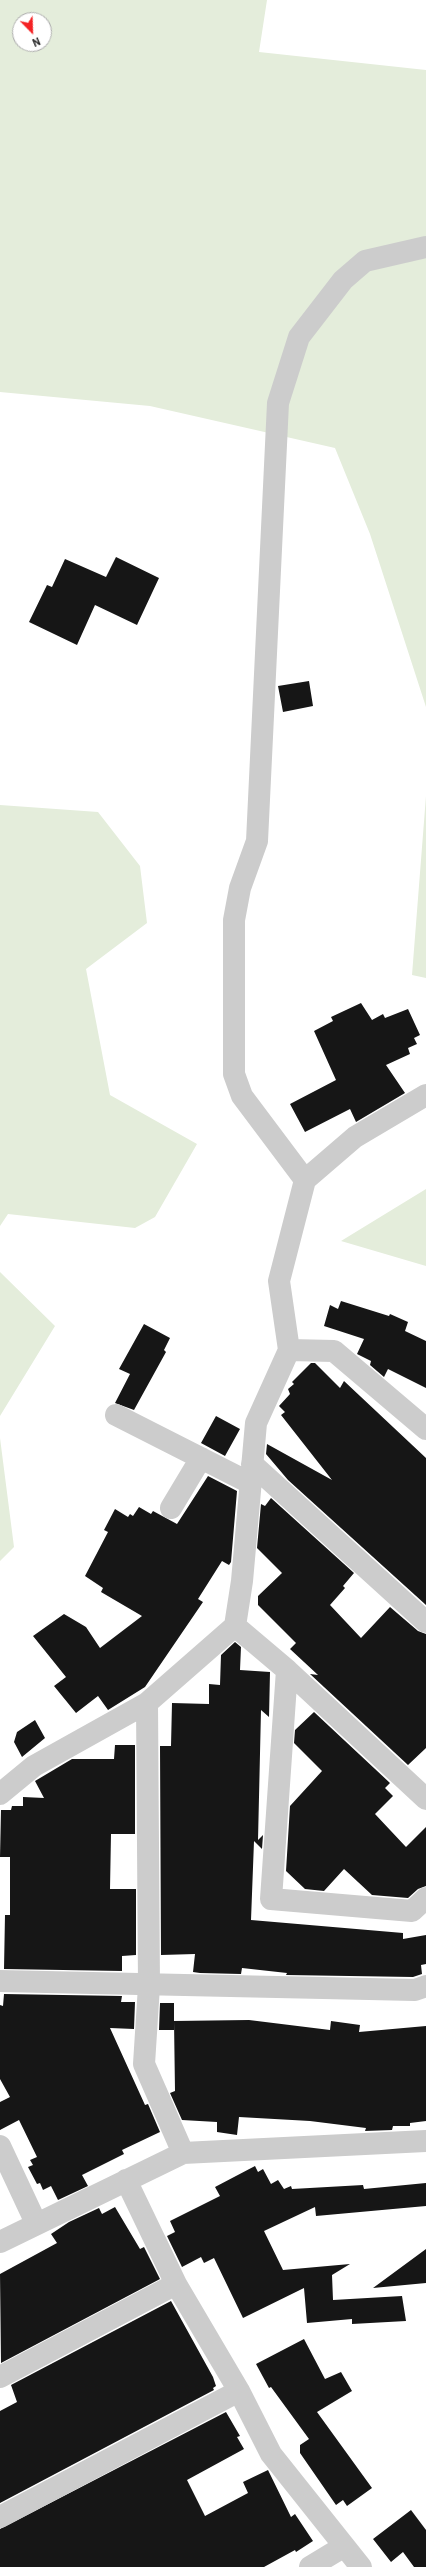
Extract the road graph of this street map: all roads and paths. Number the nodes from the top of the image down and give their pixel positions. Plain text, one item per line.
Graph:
1 (426, 247) edge
2 (426, 1095) edge
3 (305, 1180) junction
4 (289, 1350) junction
5 (116, 1415) dead end
6 (423, 1424) edge
7 (201, 1458) junction
8 (251, 1474) junction
9 (171, 1508) dead end
10 (426, 1622) edge
11 (235, 1626) junction
12 (287, 1670) junction
13 (146, 1703) junction
14 (0, 1794) edge
15 (426, 1799) edge
16 (426, 1898) edge
17 (0, 1981) edge
18 (149, 1986) junction
19 (426, 1986) edge
20 (426, 2141) edge
21 (0, 2146) edge
22 (183, 2153) junction
23 (126, 2180) junction
24 (36, 2223) junction
25 (0, 2242) edge
26 (176, 2284) junction
27 (0, 2377) edge
28 (239, 2392) junction
29 (0, 2518) edge
30 (343, 2547) junction
31 (310, 2567) edge
32 (361, 2567) edge

1 - 3 street
2 - 3 street
3 - 4 street
4 - 6 street
4 - 8 street
5 - 7 street
7 - 8 street
7 - 9 street
8 - 10 street
8 - 11 street
11 - 12 street
11 - 13 street
12 - 15 street
12 - 16 street
13 - 14 street
13 - 18 street
17 - 18 street
18 - 19 street
18 - 22 street
20 - 22 street
21 - 24 street
22 - 23 street
23 - 24 street
23 - 26 street
24 - 25 street
26 - 27 street
26 - 28 street
28 - 29 street
28 - 30 street
30 - 31 street
30 - 32 street

